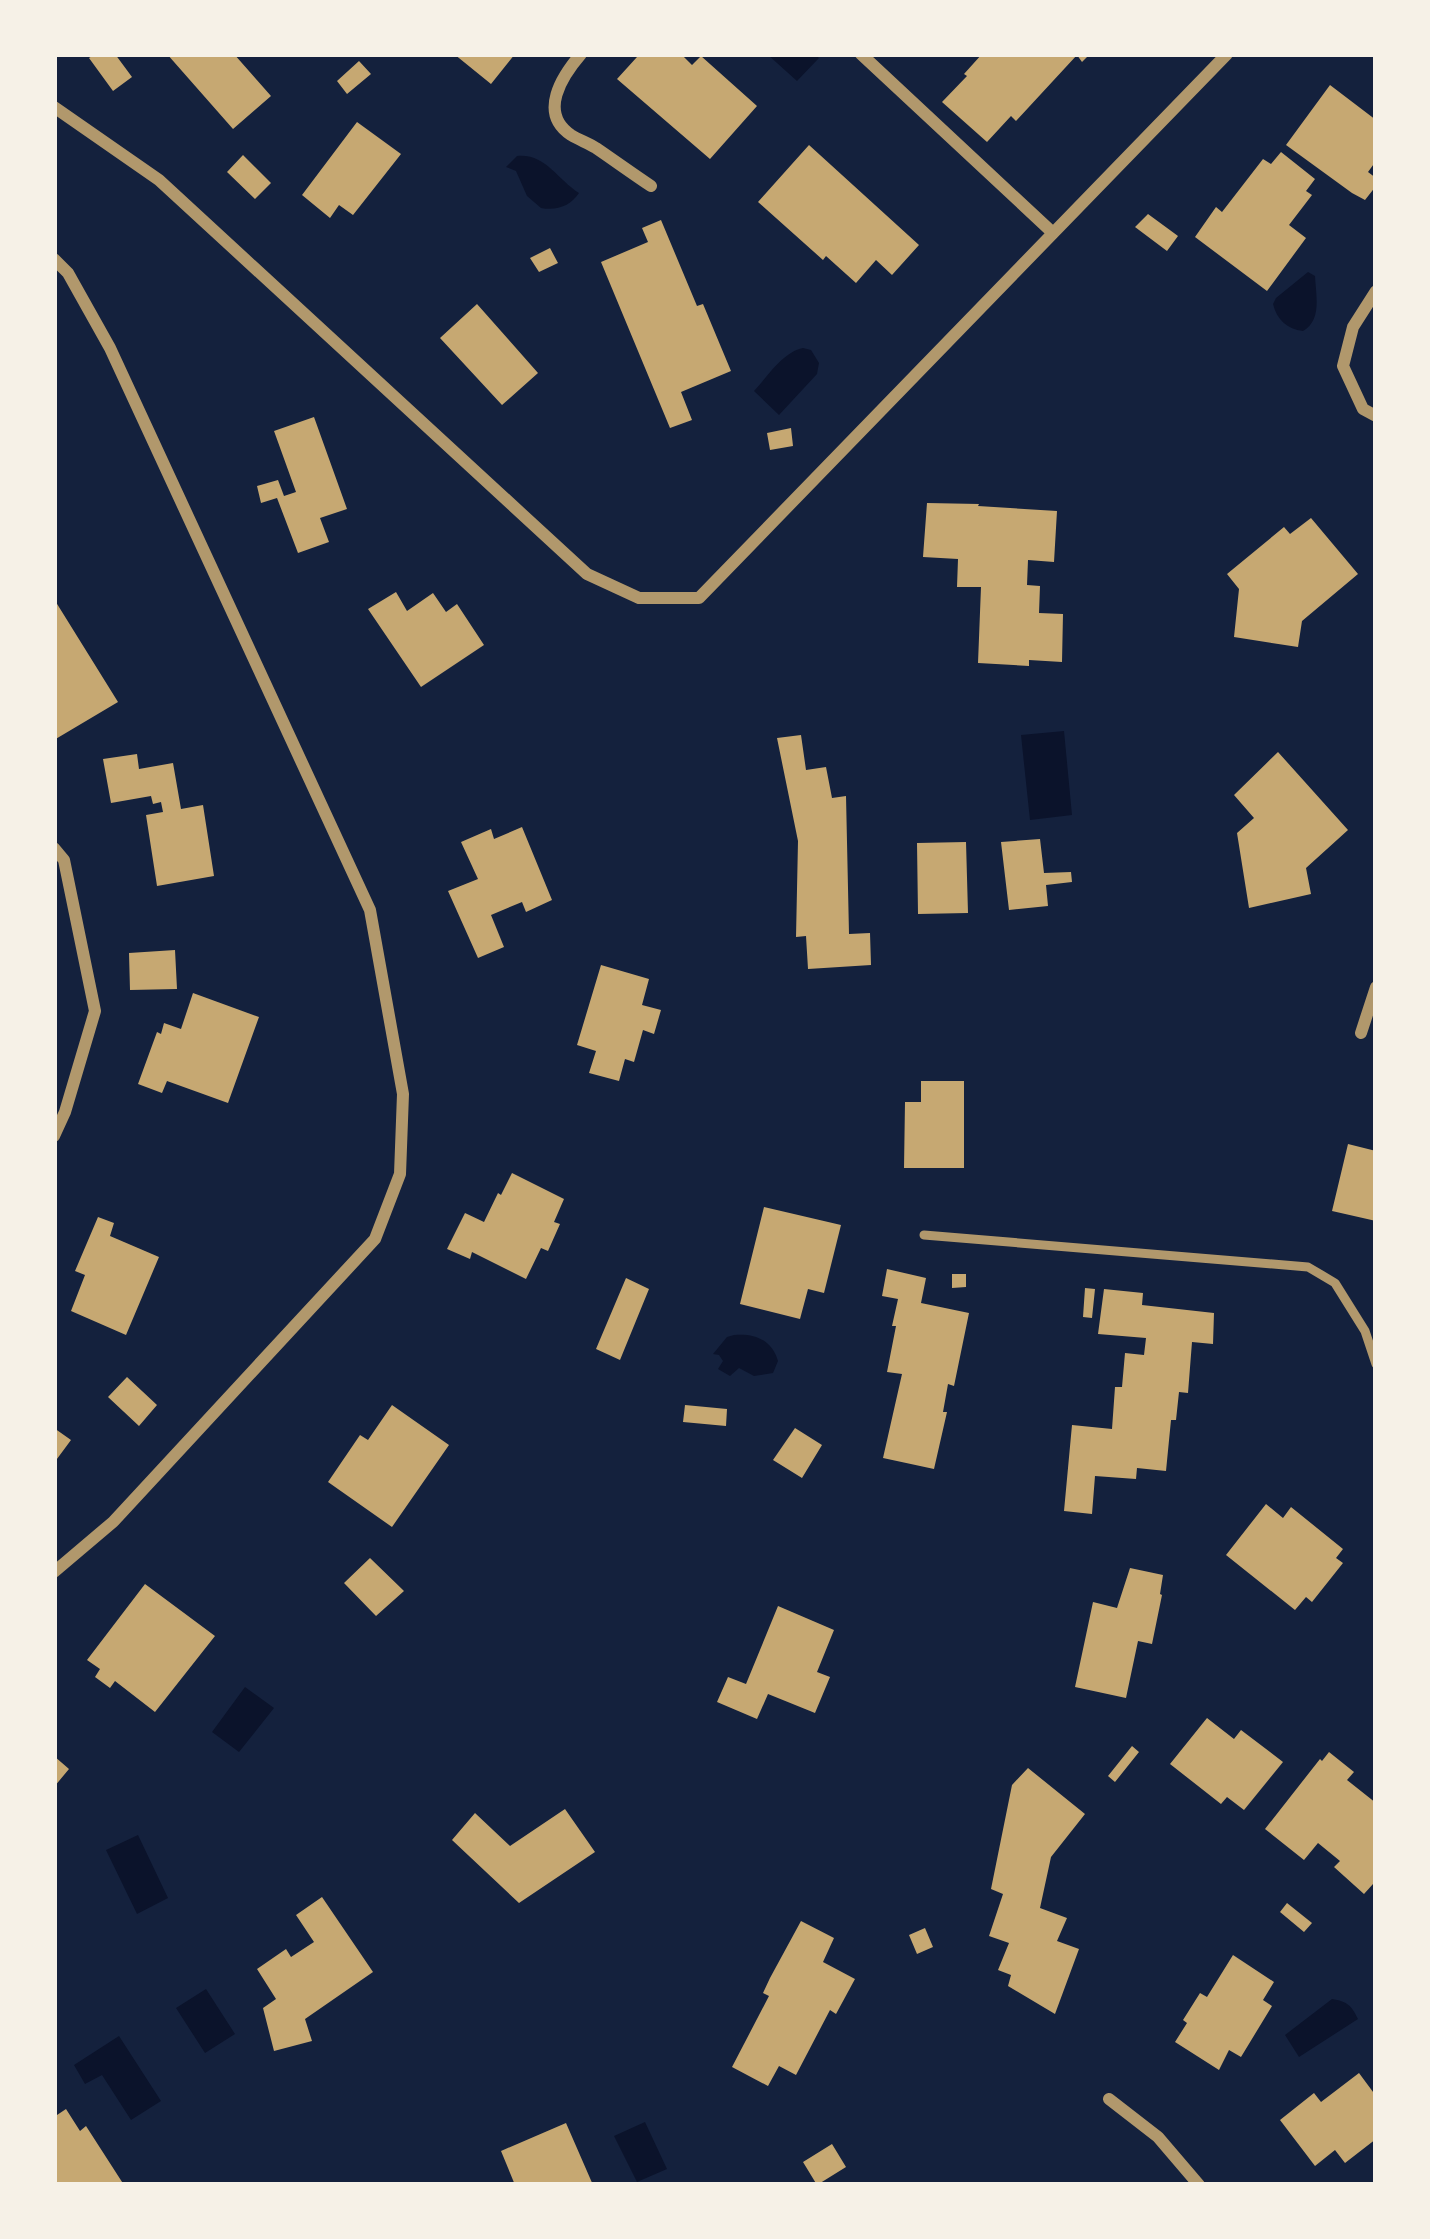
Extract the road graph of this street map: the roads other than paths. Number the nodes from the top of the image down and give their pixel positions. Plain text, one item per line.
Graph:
1 (581, 54) edge
2 (861, 54) edge
3 (1227, 54) edge
4 (54, 107) edge
5 (651, 187) dead end
6 (1054, 233) junction
7 (54, 259) edge
8 (1376, 291) edge
9 (1376, 416) edge
10 (54, 848) edge
11 (1376, 987) edge
12 (1361, 1034) dead end
13 (54, 1136) edge
14 (924, 1234) dead end
15 (1376, 1364) edge
16 (54, 1572) edge
17 (1109, 2099) dead end
18 (1199, 2185) edge

1 - 5 street
2 - 6 street
3 - 6 street
4 - 6 street
7 - 16 street
8 - 9 street
10 - 13 street
11 - 12 street
14 - 15 lane
17 - 18 street

